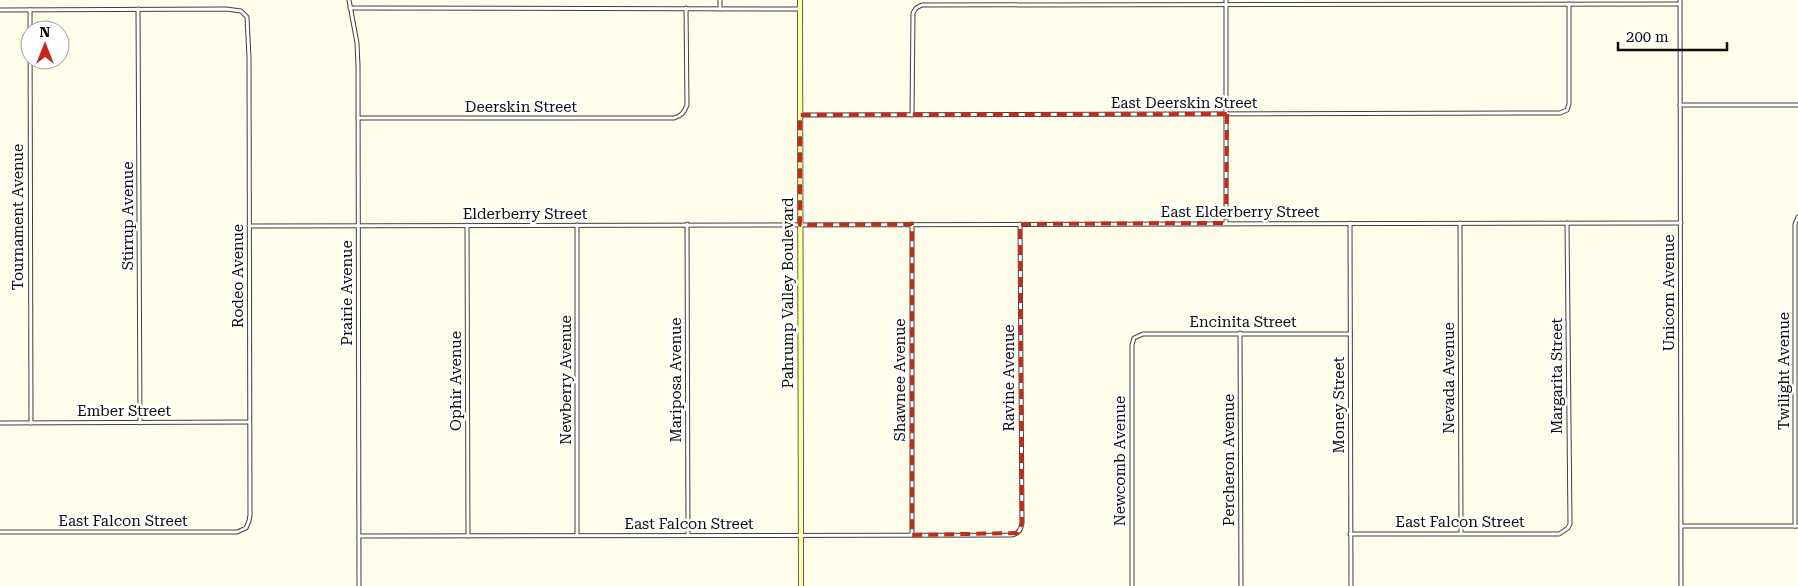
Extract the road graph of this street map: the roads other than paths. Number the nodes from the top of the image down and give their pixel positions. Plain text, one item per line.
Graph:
1 (348, 0) edge
2 (720, 0) edge
3 (800, 0) edge
4 (1226, 0) edge
5 (1680, 2) edge
6 (1569, 4) junction
7 (1226, 6) junction
8 (350, 8) junction
9 (686, 8) junction
10 (720, 8) junction
11 (800, 9) junction
12 (0, 10) edge
13 (30, 10) junction
14 (138, 10) junction
15 (1798, 105) edge
16 (1680, 106) junction
17 (1227, 114) junction
18 (800, 115) junction
19 (912, 115) junction
20 (358, 118) junction
21 (1798, 217) edge
22 (1226, 223) junction
23 (1350, 223) junction
24 (1460, 223) junction
25 (1567, 223) junction
26 (1680, 223) junction
27 (687, 224) junction
28 (800, 224) junction
29 (912, 224) junction
30 (1020, 224) junction
31 (358, 225) junction
32 (467, 225) junction
33 (577, 225) junction
34 (249, 226) junction
35 (1240, 333) junction
36 (1350, 334) junction
37 (1136, 337) joint
38 (140, 422) junction
39 (249, 422) junction
40 (0, 423) edge
41 (31, 423) junction
42 (1681, 526) junction
43 (1797, 526) edge
44 (246, 528) joint
45 (1568, 528) joint
46 (0, 532) edge
47 (1019, 532) joint
48 (1350, 534) junction
49 (1461, 534) junction
50 (688, 535) junction
51 (801, 535) junction
52 (912, 535) junction
53 (359, 536) junction
54 (468, 536) junction
55 (577, 536) junction
56 (359, 586) edge
57 (801, 586) edge
58 (1132, 586) edge
59 (1241, 586) edge
60 (1350, 586) edge
61 (1681, 586) edge

1 - 8 street, Prairie Avenue
2 - 10 street
3 - 11 main road, Pahrump Valley Boulevard
4 - 7 street
5 - 6 street
5 - 16 street, Unicorn Avenue
6 - 7 street
6 - 17 street, East Deerskin Street
7 - 17 street
7 - 19 street
8 - 9 street
8 - 20 street, Prairie Avenue
9 - 10 street
9 - 20 street, Deerskin Street
10 - 11 street
11 - 18 main road, Pahrump Valley Boulevard
12 - 13 street
13 - 14 street
13 - 41 street, Tournament Avenue
14 - 34 street, Rodeo Avenue
14 - 38 street, Stirrup Avenue
15 - 16 street
16 - 26 street, Unicorn Avenue
17 - 19 street, East Deerskin Street
17 - 22 street
18 - 19 street, East Deerskin Street
18 - 28 main road, Pahrump Valley Boulevard
20 - 31 street, Prairie Avenue
21 - 43 street, Twilight Avenue
22 - 23 street, East Elderberry Street
22 - 30 street, East Elderberry Street
23 - 24 street, East Elderberry Street
23 - 36 street, Money Street
24 - 25 street, East Elderberry Street
24 - 49 street, Nevada Avenue
25 - 26 street, East Elderberry Street
25 - 45 street, Margarita Street
26 - 42 street, Unicorn Avenue
27 - 28 street, Elderberry Street
27 - 33 street, Elderberry Street
27 - 50 street, Mariposa Avenue
28 - 29 street, East Elderberry Street
28 - 51 main road, Pahrump Valley Boulevard
29 - 30 street, East Elderberry Street
29 - 52 street, Shawnee Avenue
30 - 47 street, Ravine Avenue
31 - 32 street, Elderberry Street
31 - 34 street, Elderberry Street
31 - 53 street, Prairie Avenue
32 - 33 street, Elderberry Street
32 - 54 street, Ophir Avenue
33 - 55 street, Newberry Avenue
34 - 39 street, Rodeo Avenue
35 - 36 street, Encinita Street
35 - 37 street, Encinita Street
35 - 59 street, Percheron Avenue
36 - 48 street, Money Street
37 - 58 street, Newcomb Avenue
38 - 39 street, Ember Street
38 - 41 street, Ember Street
39 - 44 street, Rodeo Avenue
40 - 41 street, Ember Street
42 - 43 street
42 - 61 street, Unicorn Avenue
44 - 46 street, East Falcon Street
45 - 49 street, East Falcon Street
47 - 52 street, East Falcon Street
48 - 49 street, East Falcon Street
48 - 60 street, Money Street
50 - 51 street, East Falcon Street
50 - 55 street, East Falcon Street
51 - 52 street, East Falcon Street
51 - 57 main road, Pahrump Valley Boulevard
53 - 54 street, East Falcon Street
53 - 56 street, Prairie Avenue
54 - 55 street, East Falcon Street

